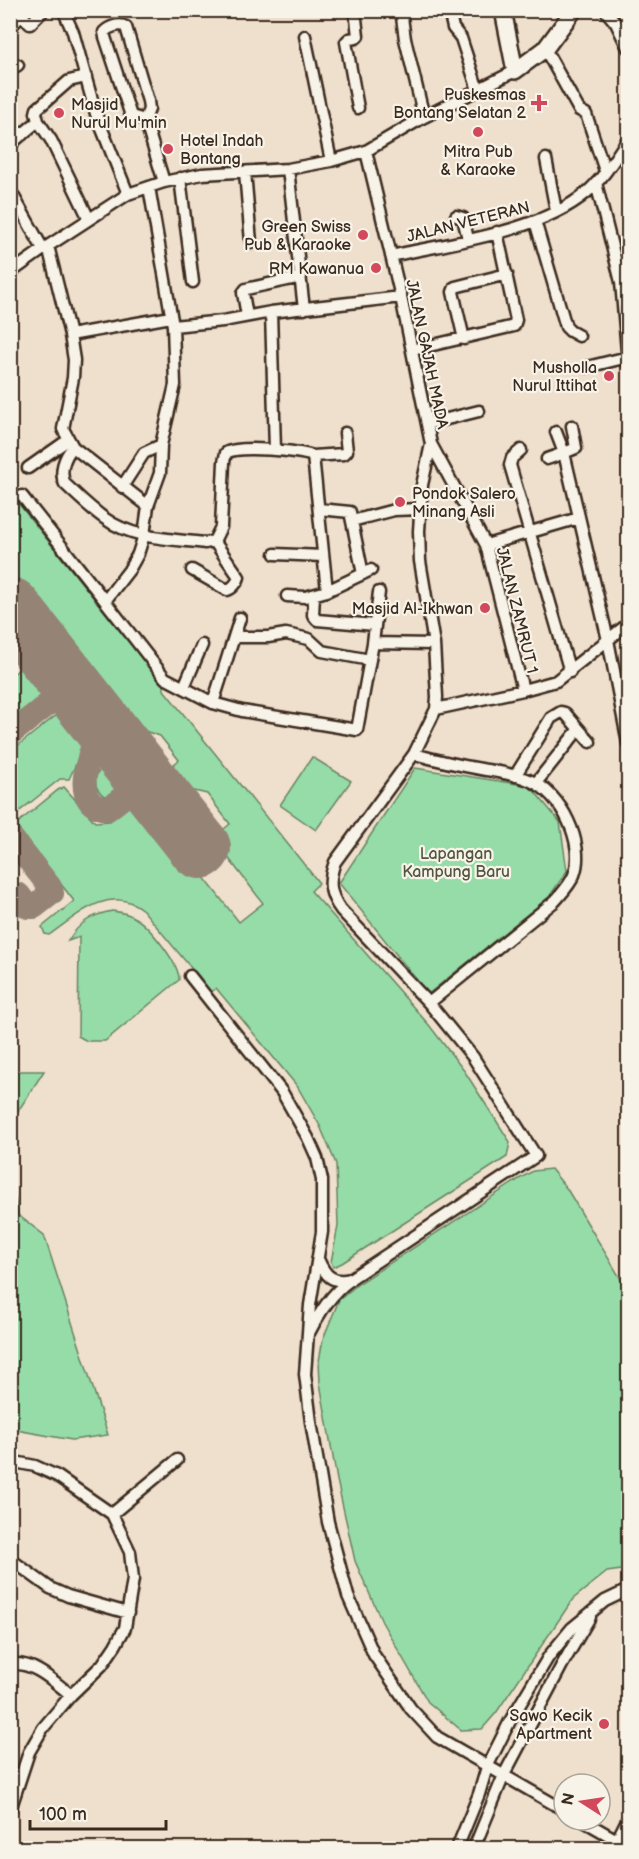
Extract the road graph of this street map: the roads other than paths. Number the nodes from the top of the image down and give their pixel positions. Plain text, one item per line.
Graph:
1 (44, 10) edge
2 (63, 10) edge
3 (355, 10) edge
4 (401, 10) edge
5 (449, 10) edge
6 (503, 10) edge
7 (574, 10) edge
8 (605, 10) edge
9 (20, 13) edge
10 (10, 27) edge
11 (305, 36) dead end
12 (628, 48) edge
13 (545, 49) junction
14 (515, 71) junction
15 (86, 77) junction
16 (478, 90) junction
17 (358, 108) dead end
18 (424, 117) junction
19 (145, 120) junction
20 (38, 121) junction
21 (10, 125) edge
22 (22, 135) junction
23 (628, 139) edge
24 (12, 143) edge
25 (366, 151) junction
26 (546, 159) dead end
27 (332, 161) junction
28 (288, 169) junction
29 (605, 171) junction
30 (245, 172) junction
31 (180, 178) junction
32 (164, 182) junction
33 (596, 183) junction
34 (149, 187) junction
35 (10, 190) edge
36 (128, 194) junction
37 (556, 211) junction
38 (456, 216) dead end
39 (89, 219) junction
40 (535, 220) junction
41 (497, 232) junction
42 (468, 238) junction
43 (251, 242) dead end
44 (45, 247) junction
45 (391, 256) junction
46 (10, 273) edge
47 (507, 274) junction
48 (301, 277) junction
49 (625, 281) edge
50 (193, 282) dead end
51 (400, 297) junction
52 (304, 309) junction
53 (271, 312) junction
54 (247, 316) junction
55 (172, 322) junction
56 (70, 335) junction
57 (579, 336) dead end
58 (464, 339) junction
59 (412, 350) junction
60 (628, 357) edge
61 (628, 363) edge
62 (587, 367) dead end
63 (479, 411) dead end
64 (427, 424) junction
65 (572, 426) dead end
66 (556, 432) dead end
67 (345, 434) dead end
68 (70, 444) junction
69 (431, 444) junction
70 (161, 445) junction
71 (275, 450) junction
72 (521, 450) dead end
73 (564, 453) junction
74 (313, 456) junction
75 (547, 459) dead end
76 (28, 468) dead end
77 (122, 487) junction
78 (22, 496) dead end
79 (148, 506) junction
80 (319, 508) junction
81 (420, 509) junction
82 (579, 518) junction
83 (352, 521) junction
84 (530, 533) junction
85 (144, 535) junction
86 (214, 541) junction
87 (486, 545) junction
88 (275, 554) dead end
89 (323, 556) junction
90 (192, 570) dead end
91 (327, 591) junction
92 (379, 592) dead end
93 (314, 595) junction
94 (287, 596) dead end
95 (105, 601) junction
96 (240, 618) dead end
97 (315, 619) junction
98 (628, 624) edge
99 (375, 625) junction
100 (235, 637) junction
101 (305, 638) junction
102 (608, 640) junction
103 (372, 643) junction
104 (434, 644) junction
105 (202, 645) dead end
106 (370, 660) junction
107 (570, 672) junction
108 (184, 687) junction
109 (523, 690) junction
110 (213, 703) junction
111 (436, 709) junction
112 (578, 730) junction
113 (591, 742) dead end
114 (628, 743) edge
115 (414, 754) junction
116 (515, 776) junction
117 (536, 783) junction
118 (190, 976) dead end
119 (429, 1003) junction
120 (318, 1259) junction
121 (350, 1280) junction
122 (306, 1338) junction
123 (12, 1460) edge
124 (177, 1460) dead end
125 (112, 1514) junction
126 (10, 1559) edge
127 (628, 1590) edge
128 (593, 1612) junction
129 (128, 1613) junction
130 (10, 1664) edge
131 (70, 1695) junction
132 (488, 1767) junction
133 (504, 1775) junction
134 (552, 1803) edge
135 (10, 1810) edge
136 (628, 1818) edge
137 (598, 1832) edge
138 (615, 1844) edge
139 (457, 1848) edge
140 (474, 1848) edge

1 - 9 street
2 - 15 street
3 - 17 street
4 - 18 street
5 - 16 street
6 - 14 street
7 - 13 street
8 - 12 street
9 - 10 street
11 - 27 street
13 - 14 street
13 - 29 street
14 - 16 street
15 - 20 street
15 - 36 street
16 - 18 street
18 - 25 street
19 - 19 street
19 - 32 street
20 - 22 street
20 - 39 street
21 - 22 street
22 - 24 street
23 - 29 street, JALAN VETERAN
25 - 27 street
25 - 45 street, JALAN GAJAH MADA
26 - 37 street
27 - 28 street
28 - 30 street
28 - 48 street
29 - 33 street, JALAN VETERAN
30 - 31 street
30 - 43 street
31 - 32 street
31 - 50 street
32 - 34 street
33 - 37 street, JALAN VETERAN
33 - 49 street
34 - 36 street
34 - 55 street
35 - 44 street
36 - 39 street
37 - 40 street, JALAN VETERAN
38 - 42 street
39 - 44 street
40 - 41 street, JALAN VETERAN
40 - 57 street
41 - 42 street, JALAN VETERAN
41 - 47 street
42 - 45 street, JALAN VETERAN
44 - 46 street
44 - 56 street
45 - 51 street, JALAN GAJAH MADA
47 - 58 street
47 - 58 street
48 - 52 street
48 - 54 street
49 - 60 street
51 - 52 street
51 - 59 street, JALAN GAJAH MADA
52 - 53 street
53 - 54 street
53 - 71 street
54 - 55 street
55 - 56 street
55 - 70 street
56 - 68 street
58 - 59 street
59 - 64 street, JALAN GAJAH MADA
60 - 61 street
60 - 62 street
63 - 64 street
64 - 69 street, JALAN GAJAH MADA
65 - 73 street
66 - 73 street
67 - 74 street
68 - 76 street
68 - 77 street
68 - 85 street
69 - 81 street, JALAN GAJAH MADA
69 - 87 street, JALAN ZAMRUT 1
70 - 77 street
70 - 79 street
71 - 74 street
71 - 86 street
72 - 84 street
73 - 75 street
73 - 82 street
74 - 80 street
77 - 79 street
78 - 95 street
79 - 85 street
80 - 83 street
80 - 89 street
81 - 83 street
81 - 104 street, JALAN GAJAH MADA
82 - 84 street
82 - 102 street
83 - 91 street
84 - 87 street
84 - 107 street
85 - 86 street
85 - 95 street
86 - 90 street
87 - 109 street, JALAN ZAMRUT 1
88 - 89 street
89 - 91 street
91 - 93 street
92 - 99 street
93 - 94 street
93 - 97 street
95 - 108 street
96 - 100 street
97 - 99 street
97 - 101 street
98 - 102 street
99 - 103 street
100 - 101 street
100 - 110 street
101 - 106 street
102 - 107 street
102 - 114 street
103 - 104 street
103 - 106 street
104 - 111 street, JALAN GAJAH MADA
105 - 108 street
106 - 110 street
107 - 109 street
108 - 110 street
109 - 111 street
111 - 115 street
112 - 113 street
112 - 116 street
112 - 117 street
115 - 116 street
115 - 119 street
116 - 117 street
117 - 119 street
118 - 120 street
119 - 121 street
120 - 121 street
120 - 122 street
121 - 122 street
122 - 132 street
123 - 125 street
124 - 125 street
125 - 129 street
126 - 129 street
127 - 128 street
128 - 132 street
128 - 133 street
129 - 131 street
130 - 131 street
131 - 135 street
132 - 133 street
132 - 139 street
133 - 134 street
133 - 140 street
136 - 138 street
137 - 138 street

